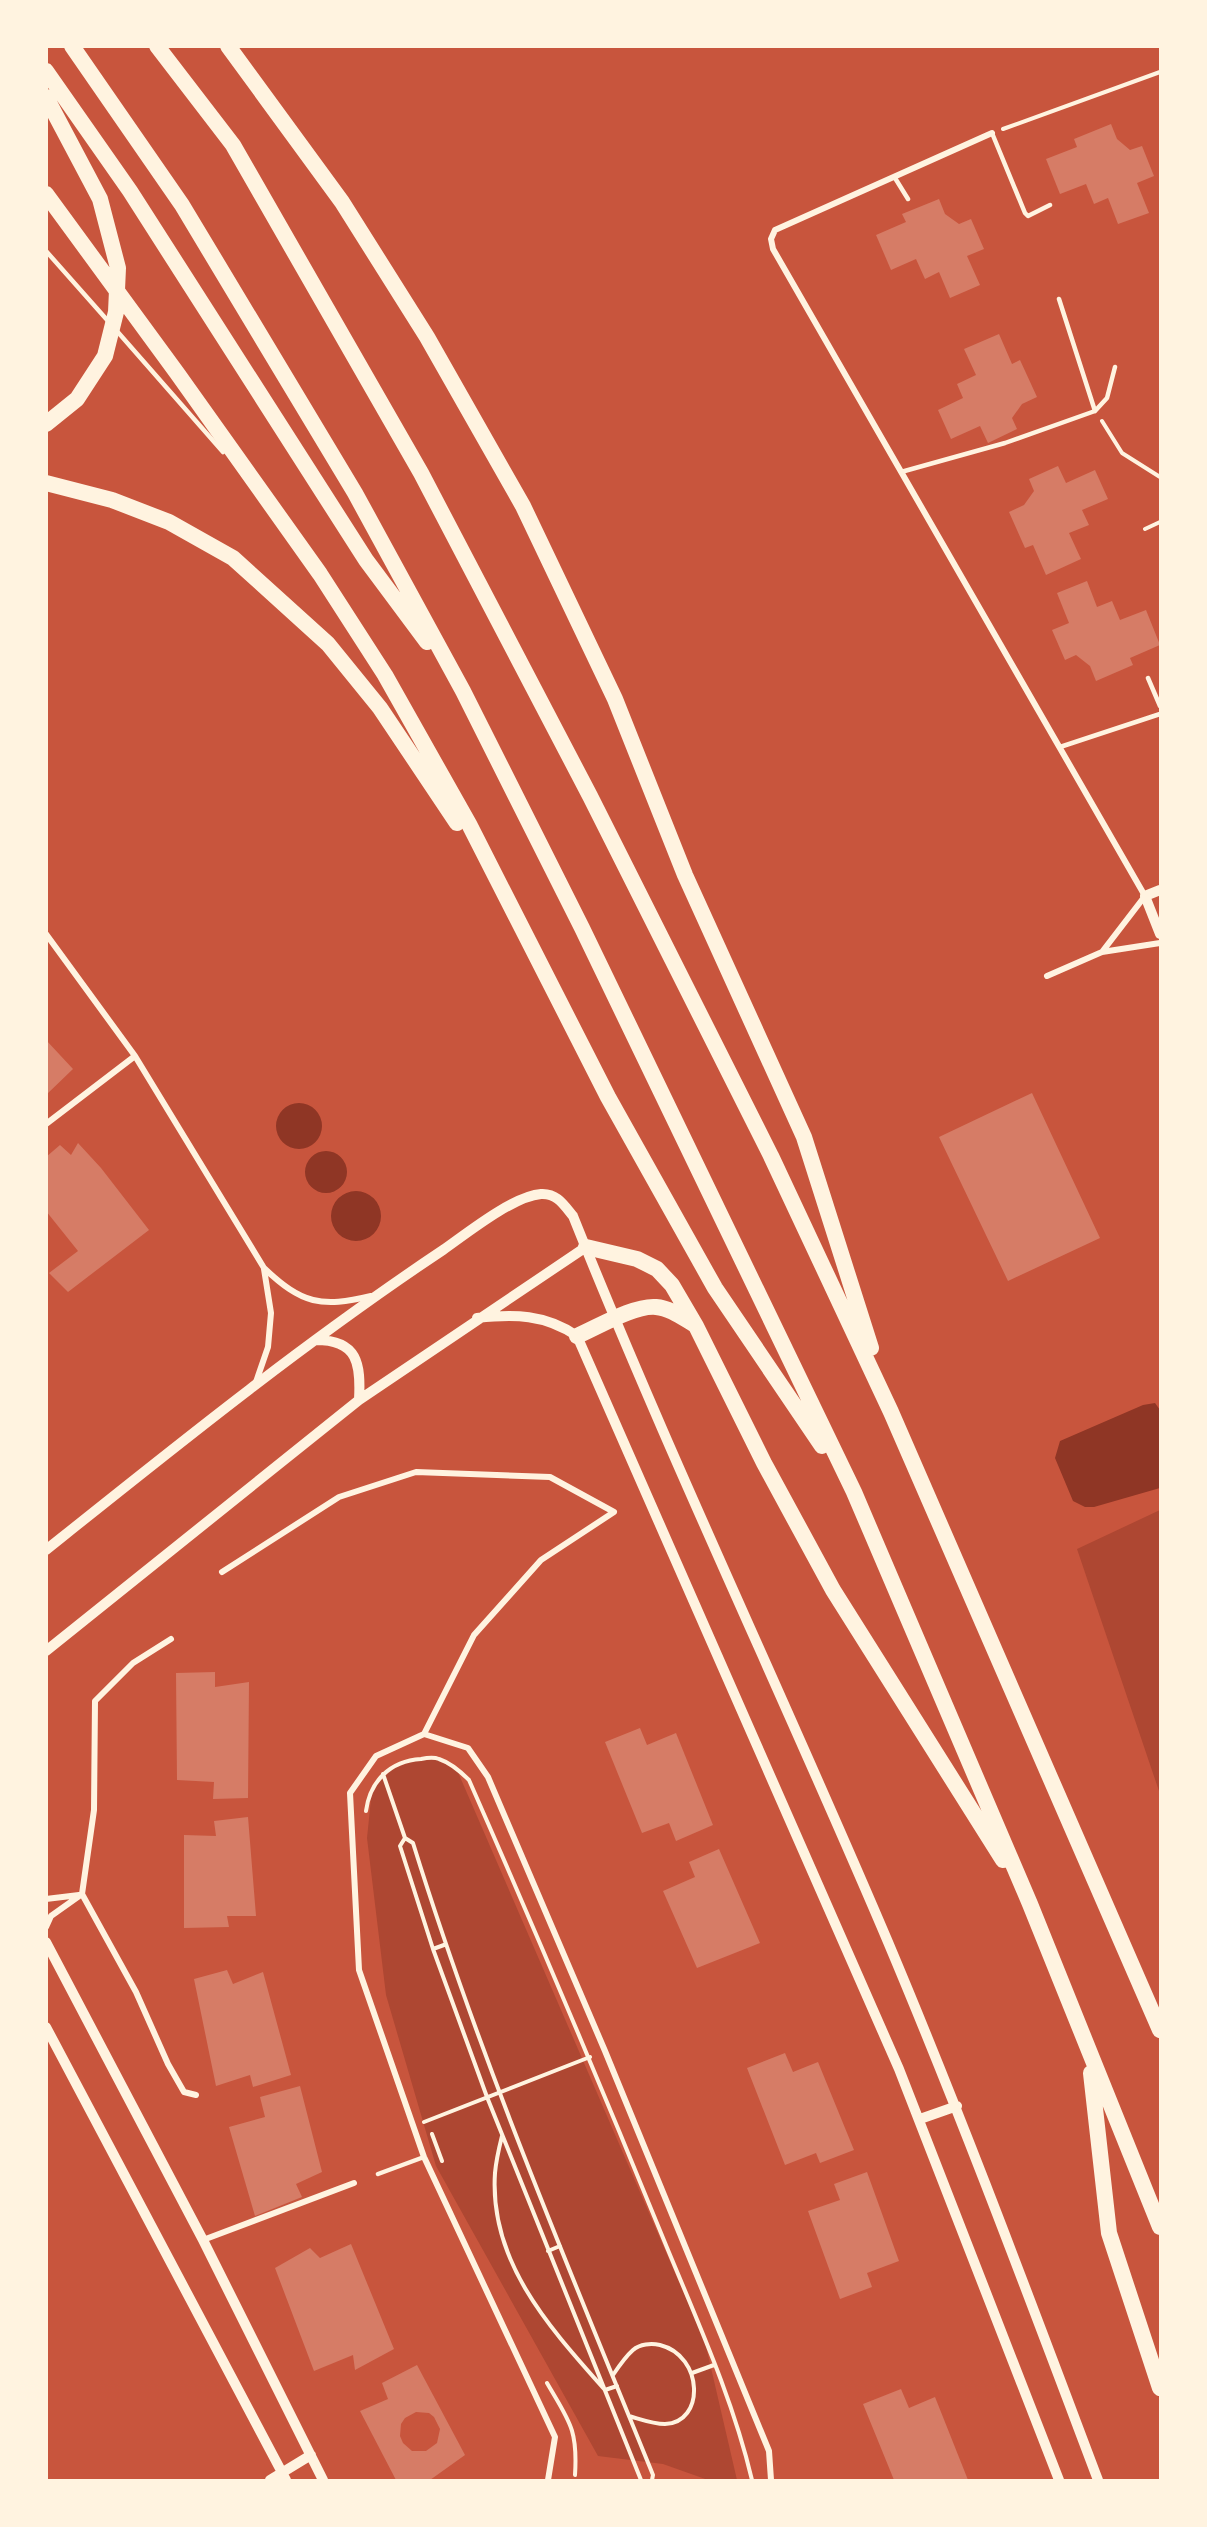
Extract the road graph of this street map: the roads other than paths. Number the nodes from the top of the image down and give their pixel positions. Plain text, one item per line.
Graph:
1 (72, 46) edge
2 (157, 46) edge
3 (228, 46) edge
4 (46, 71) edge
5 (46, 97) edge
6 (992, 133) joint
7 (895, 178) junction
8 (46, 194) edge
9 (908, 199) dead end
10 (1050, 205) dead end
11 (46, 251) edge
12 (1059, 299) dead end
13 (1114, 367) dead end
14 (1095, 411) junction
15 (46, 424) edge
16 (901, 472) junction
17 (46, 483) edge
18 (267, 501) junction
19 (1148, 678) dead end
20 (463, 691) junction
21 (1161, 706) edge
22 (1161, 714) edge
23 (1060, 747) junction
24 (1161, 890) edge
25 (1145, 896) junction
26 (514, 911) junction
27 (46, 934) edge
28 (1161, 934) edge
29 (1161, 943) edge
30 (1102, 952) junction
31 (1047, 976) dead end
32 (135, 1056) junction
33 (46, 1124) edge
34 (585, 1247) junction
35 (264, 1268) junction
36 (376, 1294) junction
37 (477, 1318) junction
38 (617, 1319) junction
39 (696, 1326) junction
40 (577, 1336) junction
41 (316, 1340) junction
42 (255, 1383) junction
43 (359, 1400) junction
44 (891, 1412) junction
45 (854, 1492) junction
46 (46, 1550) edge
47 (222, 1572) dead end
48 (171, 1639) dead end
49 (46, 1651) edge
50 (424, 1734) junction
51 (82, 1894) junction
52 (46, 1899) edge
53 (1030, 1904) junction
54 (46, 1927) edge
55 (46, 1942) edge
56 (46, 2027) edge
57 (1161, 2030) edge
58 (1089, 2051) junction
59 (196, 2095) dead end
60 (957, 2106) junction
61 (920, 2119) junction
62 (424, 2157) junction
63 (378, 2174) dead end
64 (354, 2182) dead end
65 (1161, 2227) edge
66 (203, 2240) junction
67 (1161, 2388) edge
68 (311, 2455) junction
69 (284, 2476) edge
70 (270, 2481) edge
71 (323, 2481) edge
72 (548, 2481) edge
73 (771, 2481) edge
74 (1059, 2481) edge
75 (1098, 2481) edge

1 - 20 highway
2 - 44 highway
3 - 44 highway
4 - 20 highway
5 - 15 highway
6 - 7 street
6 - 10 lane
7 - 9 lane
7 - 16 street
8 - 18 highway
11 - 18 lane
12 - 14 lane
13 - 14 lane
14 - 16 lane
16 - 23 street
17 - 26 highway
18 - 26 highway
19 - 21 lane
20 - 45 highway
22 - 23 lane
23 - 25 street
24 - 25 street
25 - 28 street
25 - 30 street
26 - 45 highway
27 - 32 street
29 - 30 street
30 - 31 street
32 - 33 street
32 - 35 street
34 - 36 street
34 - 37 street
34 - 38 street
34 - 39 highway
35 - 36 street
35 - 42 street
36 - 41 street
37 - 40 street
37 - 43 street
38 - 39 highway
38 - 40 highway
38 - 60 street
39 - 53 highway
40 - 61 street
41 - 42 street
41 - 43 street
42 - 46 street
43 - 49 street
44 - 57 highway
45 - 53 highway
47 - 50 street
48 - 51 street
50 - 62 street
50 - 73 street
51 - 52 street
51 - 54 street
51 - 59 street
53 - 58 highway
55 - 66 street
56 - 69 street
58 - 65 highway
58 - 67 highway
60 - 61 street
60 - 75 street
61 - 74 street
62 - 63 lane
62 - 72 street
64 - 66 street
66 - 68 street
68 - 69 street
68 - 71 street
69 - 70 street

